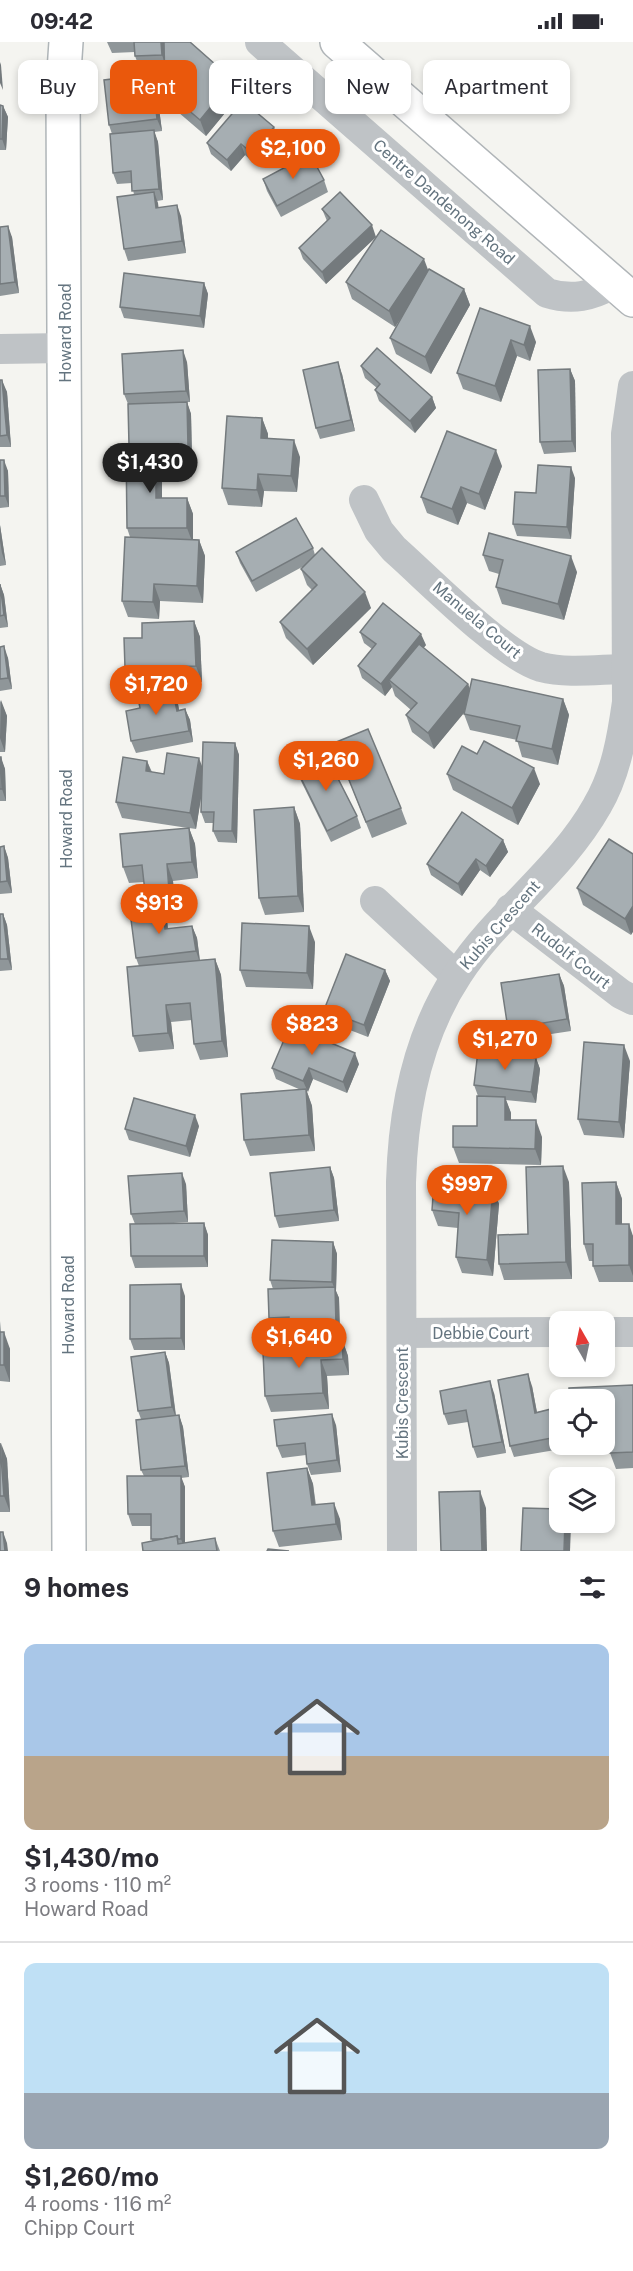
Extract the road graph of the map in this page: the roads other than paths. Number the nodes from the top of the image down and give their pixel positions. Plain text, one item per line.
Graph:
1 (57, 42) edge
2 (66, 42) edge
3 (260, 42) edge
4 (337, 42) edge
5 (59, 60) edge
6 (65, 60) edge
7 (63, 114) edge
8 (624, 292) edge
9 (65, 348) junction
10 (0, 349) edge
11 (633, 386) edge
12 (364, 500) dead end
13 (628, 669) junction
14 (375, 901) dead end
15 (510, 909) junction
16 (456, 976) junction
17 (633, 1000) edge
18 (549, 1332) edge
19 (615, 1332) edge
20 (633, 1332) edge
21 (403, 1333) junction
22 (69, 1551) edge
23 (402, 1551) edge

1 - 5 main road, Howard Road
2 - 6 main road, Howard Road
3 - 8 street, Centre Dandenong Road
4 - 8 main road, Centre Dandenong Road
7 - 9 main road, Howard Road
9 - 10 street
9 - 22 main road, Howard Road
11 - 13 street, Kubis Crescent
12 - 13 street, Manuela Court
13 - 15 street, Kubis Crescent
14 - 16 street
15 - 16 street, Kubis Crescent
15 - 17 street, Rudolf Court
16 - 21 street, Kubis Crescent
18 - 21 street, Debbie Court
19 - 20 street
21 - 23 street, Kubis Crescent

